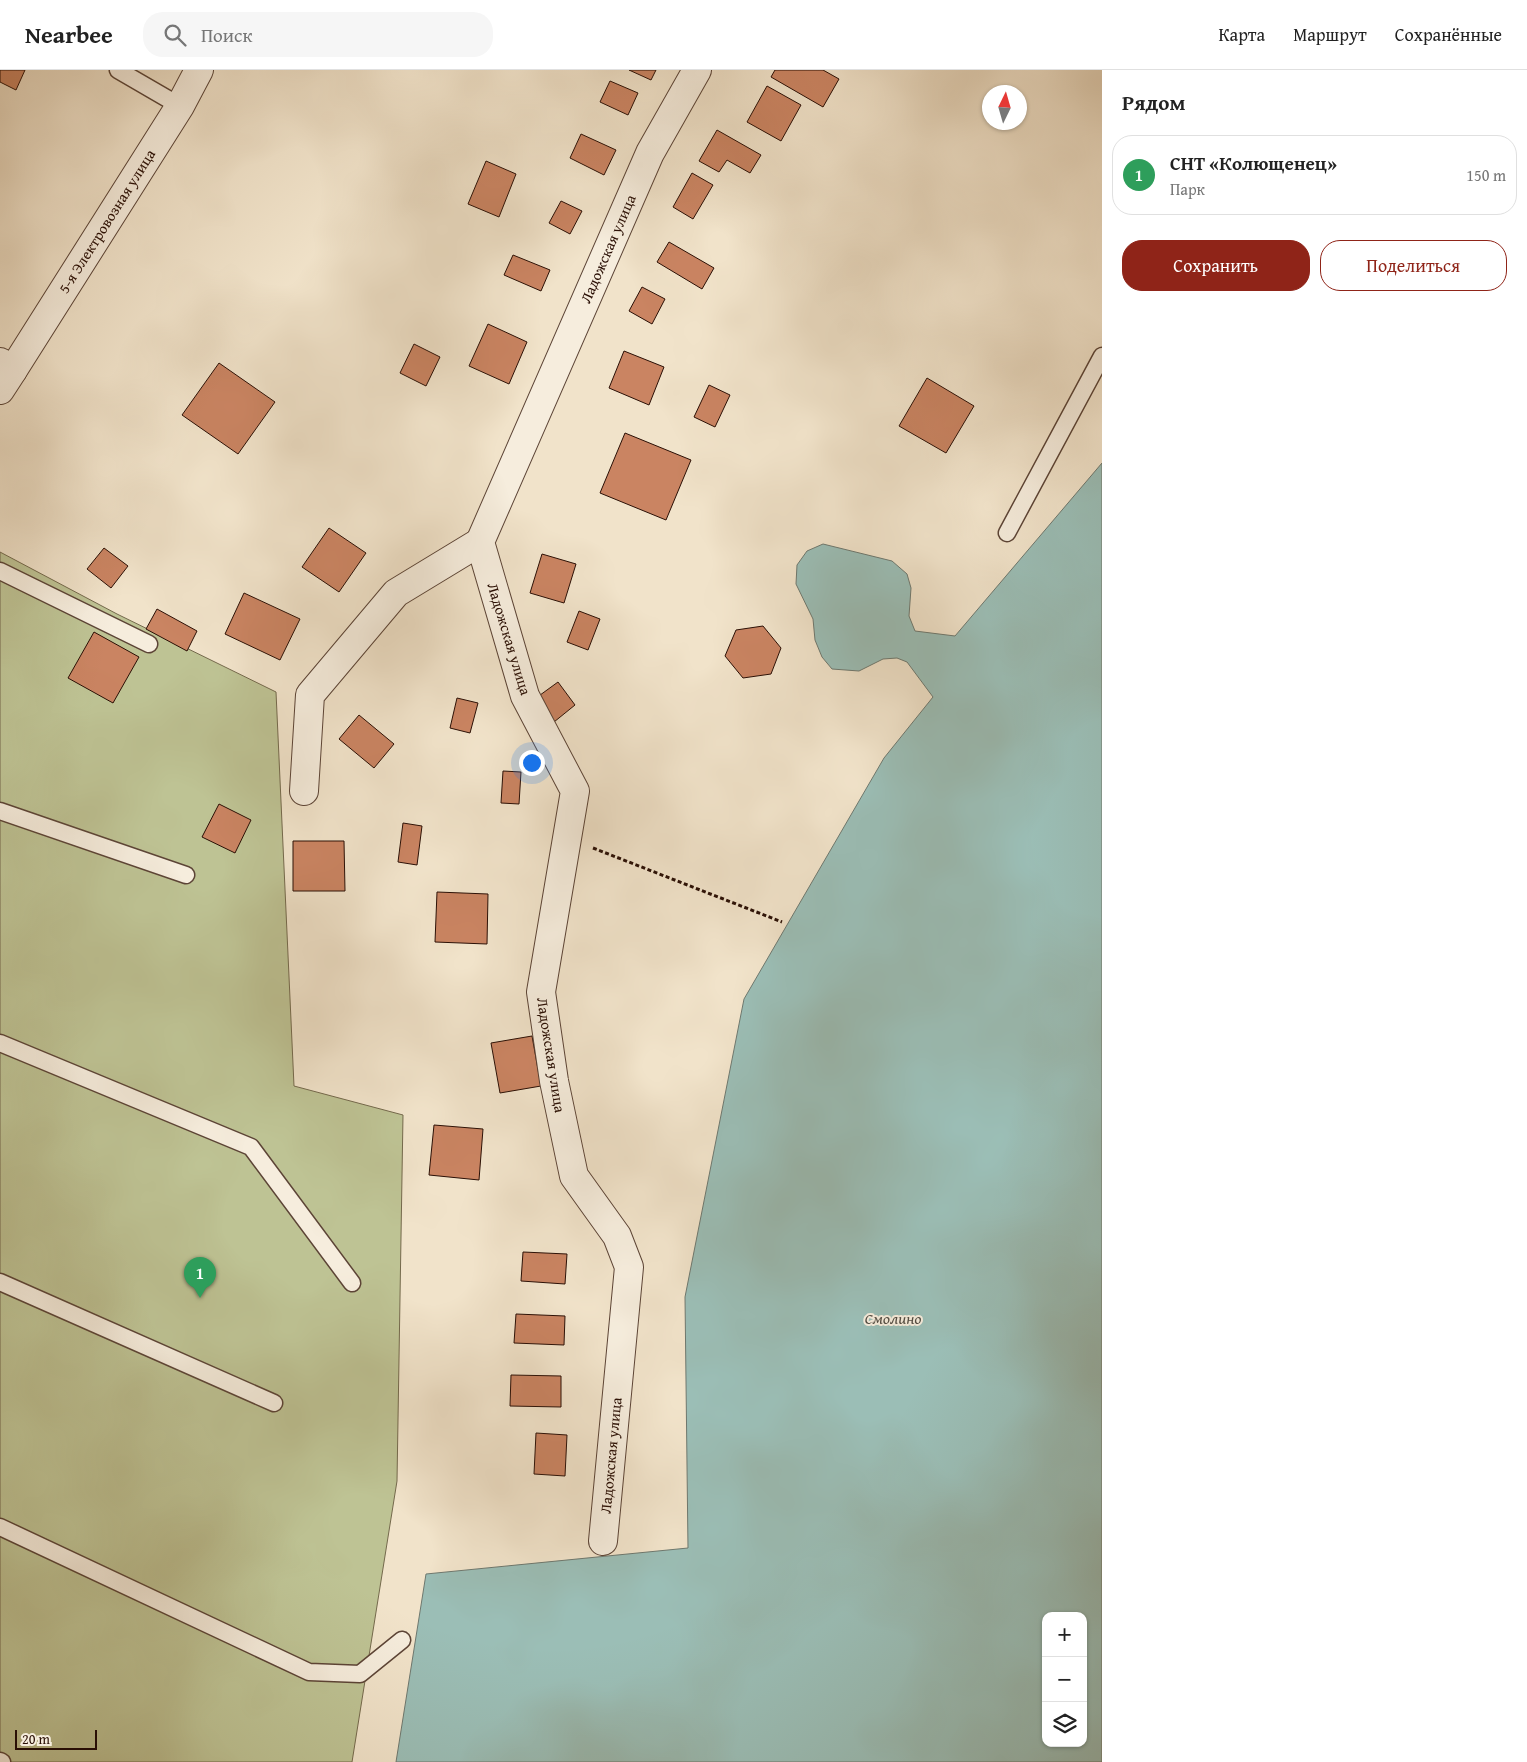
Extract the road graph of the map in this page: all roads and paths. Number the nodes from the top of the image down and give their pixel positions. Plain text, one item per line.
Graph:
1 (118, 70) edge
2 (199, 70) edge
3 (697, 70) edge
4 (180, 106) junction
5 (1102, 356) edge
6 (4, 374) edge
7 (1007, 533) dead end
8 (480, 542) junction
9 (0, 572) edge
10 (149, 644) dead end
11 (304, 791) dead end
12 (0, 811) edge
13 (567, 837) junction
14 (186, 875) dead end
15 (782, 922) dead end
16 (0, 1043) edge
17 (0, 1282) edge
18 (352, 1283) dead end
19 (274, 1404) dead end
20 (0, 1526) edge
21 (603, 1541) dead end
22 (402, 1640) dead end

1 - 4 lane
2 - 4 street, 5-я Электровозная улица
3 - 8 street, Ладожская улица
4 - 6 street, 5-я Электровозная улица
5 - 7 lane
8 - 11 street
8 - 13 street, Ладожская улица
9 - 10 lane
12 - 14 lane
13 - 15 path
13 - 21 street, Ладожская улица
16 - 18 lane
17 - 19 lane
20 - 22 lane

